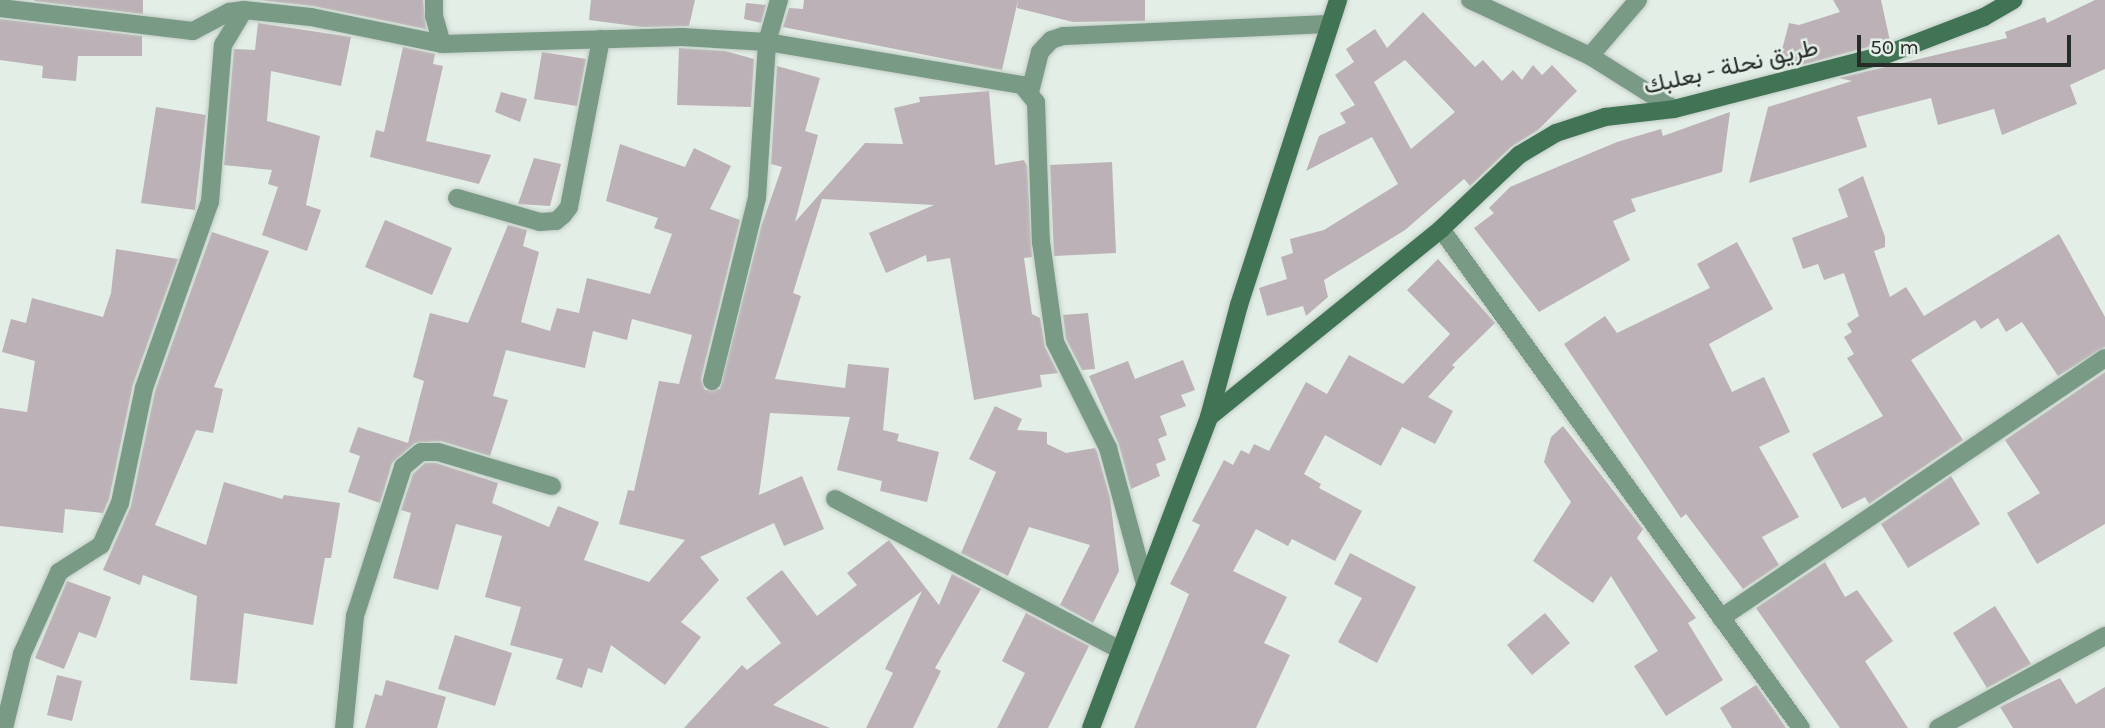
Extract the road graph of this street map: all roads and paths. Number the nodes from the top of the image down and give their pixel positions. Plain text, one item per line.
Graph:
1 (434, 0) edge
2 (779, 0) edge
3 (1338, 0) edge
4 (1471, 0) edge
5 (1639, 0) edge
6 (2014, 0) edge
7 (234, 7) edge
8 (0, 8) edge
9 (1329, 24) junction
10 (601, 39) junction
11 (767, 42) junction
12 (442, 44) junction
13 (1590, 56) junction
14 (1030, 92) junction
15 (1674, 109) junction
16 (457, 198) dead end
17 (1441, 229) junction
18 (2105, 358) edge
19 (712, 381) dead end
20 (1209, 417) junction
21 (552, 486) dead end
22 (835, 499) dead end
23 (1145, 584) junction
24 (1721, 618) junction
25 (2105, 636) edge
26 (1120, 650) junction
27 (4, 728) edge
28 (344, 728) edge
29 (1091, 728) edge
30 (1801, 728) edge
31 (1938, 728) edge

1 - 12 street
2 - 11 street
3 - 9 street
4 - 13 street
5 - 13 street
6 - 15 street, طريق نحلة - بعلبك
7 - 8 street
7 - 12 street
7 - 27 street
9 - 14 street
9 - 20 street
10 - 11 street
10 - 12 street
10 - 16 street
11 - 14 street
11 - 19 street
13 - 15 street
14 - 23 street
15 - 17 street, طريق نحلة - بعلبك
17 - 20 street, طريق نحلة - بعلبك
17 - 24 street
18 - 24 street
20 - 23 street
21 - 28 street
22 - 26 street
23 - 26 street
24 - 30 street
25 - 31 street
26 - 29 street

